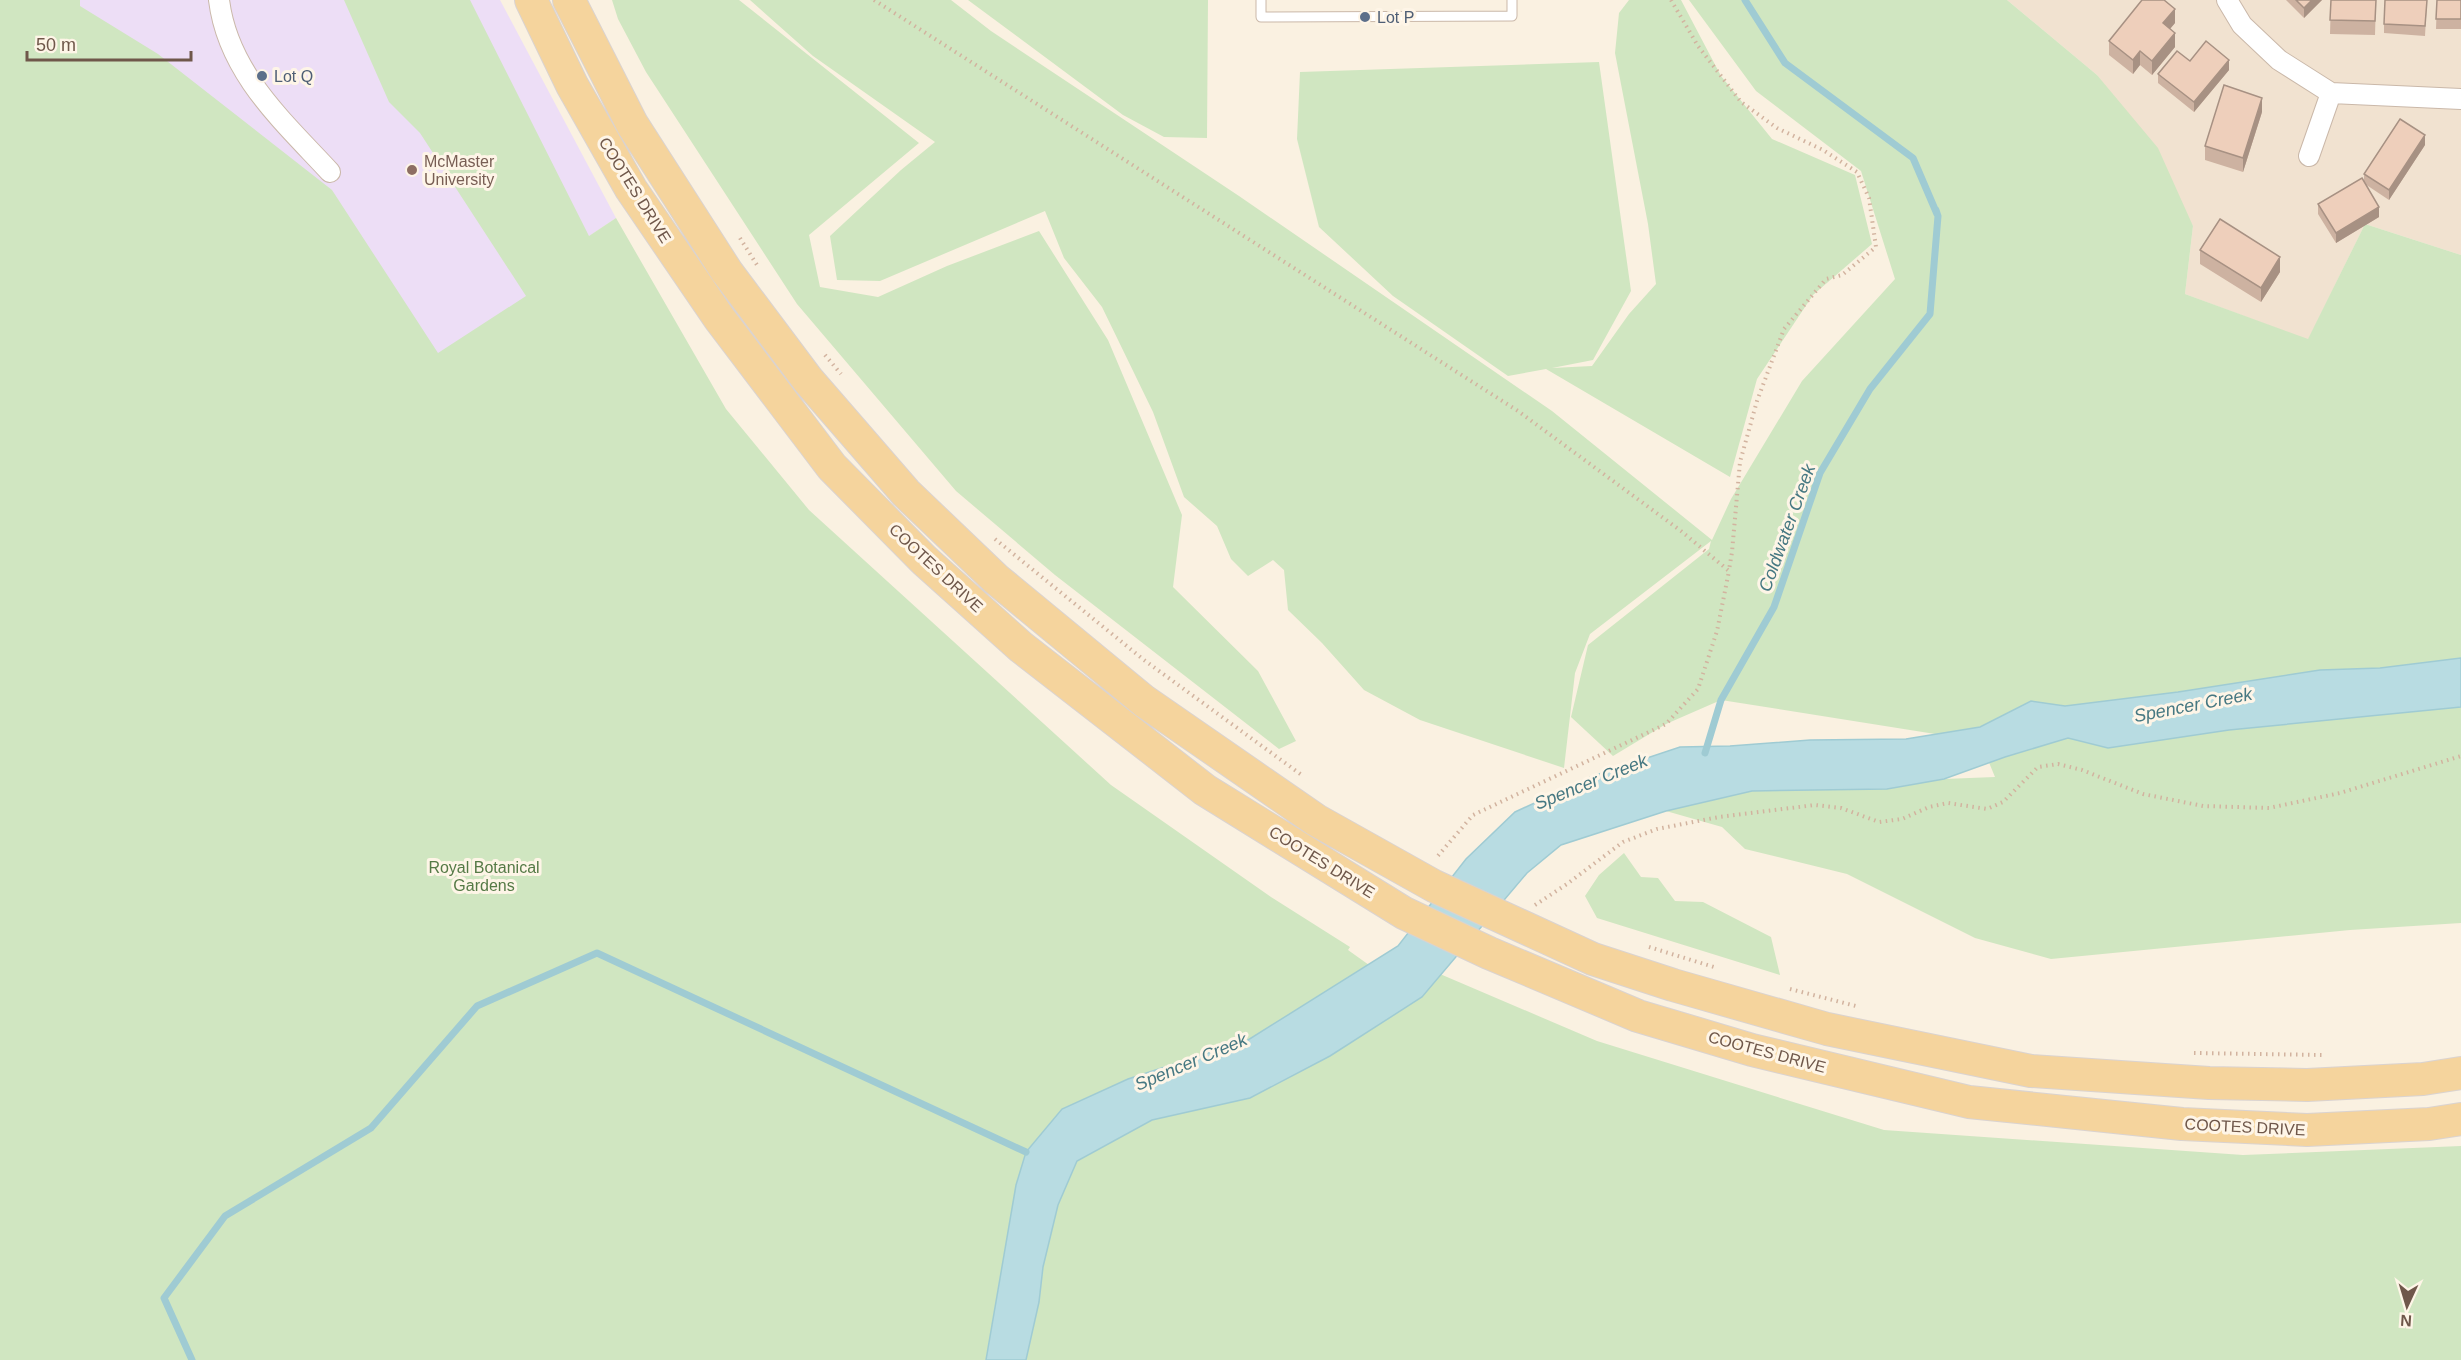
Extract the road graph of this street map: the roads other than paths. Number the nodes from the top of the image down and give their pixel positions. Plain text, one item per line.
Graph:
1 (219, 0) edge
2 (508, 0) edge
3 (531, 0) edge
4 (569, 0) edge
5 (1261, 0) edge
6 (1512, 0) edge
7 (2227, 0) edge
8 (2331, 93) junction
9 (2461, 99) edge
10 (2309, 156) dead end
11 (330, 172) dead end
12 (631, 189) junction
13 (2461, 1073) edge
14 (2461, 1119) edge

1 - 11 street
2 - 12 main road
3 - 12 main road, COOTES DRIVE
4 - 13 main road, COOTES DRIVE
5 - 6 lane
7 - 8 street
8 - 9 street
8 - 10 street
12 - 14 main road, COOTES DRIVE

